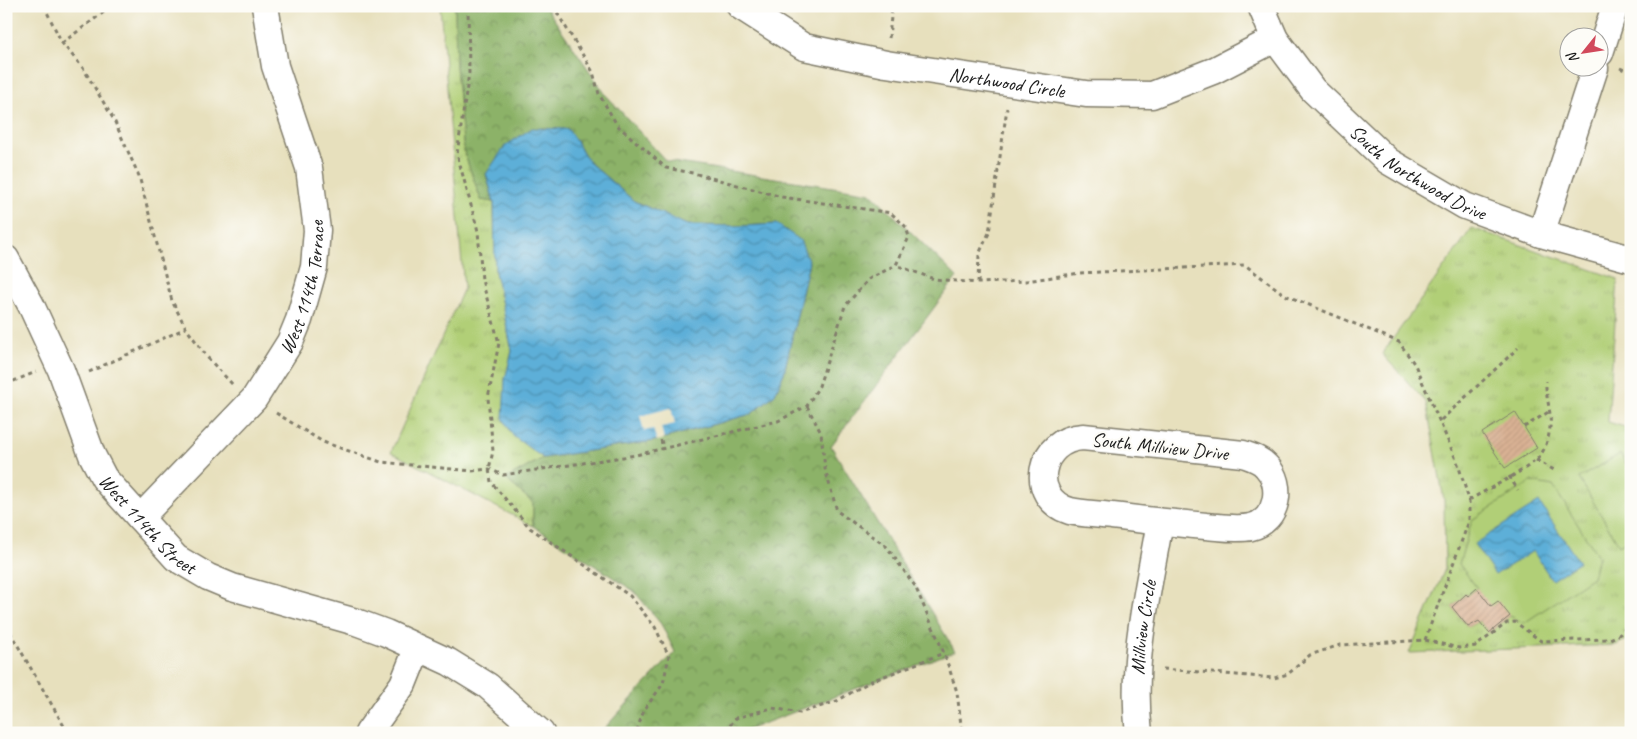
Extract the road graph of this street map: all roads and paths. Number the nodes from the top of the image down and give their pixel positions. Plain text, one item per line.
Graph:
1 (44, 6) edge
2 (112, 6) edge
3 (265, 6) edge
4 (468, 6) edge
5 (553, 6) edge
6 (740, 6) edge
7 (892, 6) edge
8 (1261, 6) edge
9 (1615, 6) edge
10 (1608, 28) edge
11 (1275, 39) junction
12 (62, 44) junction
13 (886, 64) junction
14 (1592, 78) edge
15 (1010, 82) junction
16 (1541, 234) junction
17 (6, 259) edge
18 (1631, 259) edge
19 (896, 265) junction
20 (978, 283) junction
21 (186, 328) junction
22 (1518, 348) dead end
23 (61, 370) junction
24 (1546, 381) dead end
25 (6, 384) edge
26 (254, 399) junction
27 (807, 406) junction
28 (1551, 411) junction
29 (1440, 420) junction
30 (1524, 427) dead end
31 (661, 440) dead end
32 (663, 448) junction
33 (1536, 460) junction
34 (490, 469) junction
35 (1556, 471) dead end
36 (1509, 476) junction
37 (1518, 490) dead end
38 (1469, 500) junction
39 (140, 518) junction
40 (1160, 522) junction
41 (1631, 622) edge
42 (6, 625) edge
43 (1424, 640) junction
44 (418, 648) junction
45 (944, 652) junction
46 (1139, 658) junction
47 (68, 733) edge
48 (368, 733) edge
49 (540, 733) edge
50 (636, 733) edge
51 (728, 733) edge
52 (962, 733) edge
53 (1139, 733) edge

1 - 12 path
2 - 12 path
3 - 26 street, West 114th Terrace
4 - 34 path
5 - 19 path
6 - 13 street, Northwood Circle
7 - 13 path
8 - 11 street, South Northwood Drive
9 - 10 street
11 - 15 street, Northwood Circle
11 - 16 street, South Northwood Drive
12 - 21 path
13 - 15 street, Northwood Circle
14 - 16 street
15 - 20 path
16 - 18 street, South Northwood Drive
17 - 23 street, West 114th Street
19 - 20 path
19 - 27 path
20 - 29 path
21 - 23 path
21 - 26 path
22 - 29 path
23 - 25 path
23 - 39 street, West 114th Street
24 - 28 path
26 - 34 path
26 - 39 street, West 114th Terrace
27 - 32 path
27 - 45 path
28 - 30 path
28 - 33 path
29 - 38 path
31 - 32 path
32 - 34 path
33 - 35 path
33 - 36 path
34 - 50 path
36 - 37 path
36 - 38 path
38 - 43 path
39 - 44 street, West 114th Street
40 - 40 street, South Millview Drive
40 - 46 street, Millview Circle
41 - 43 path
42 - 47 path
43 - 46 path
44 - 48 street
44 - 49 street, West 114th Street
45 - 51 path
45 - 52 path
46 - 53 street, Millview Circle

